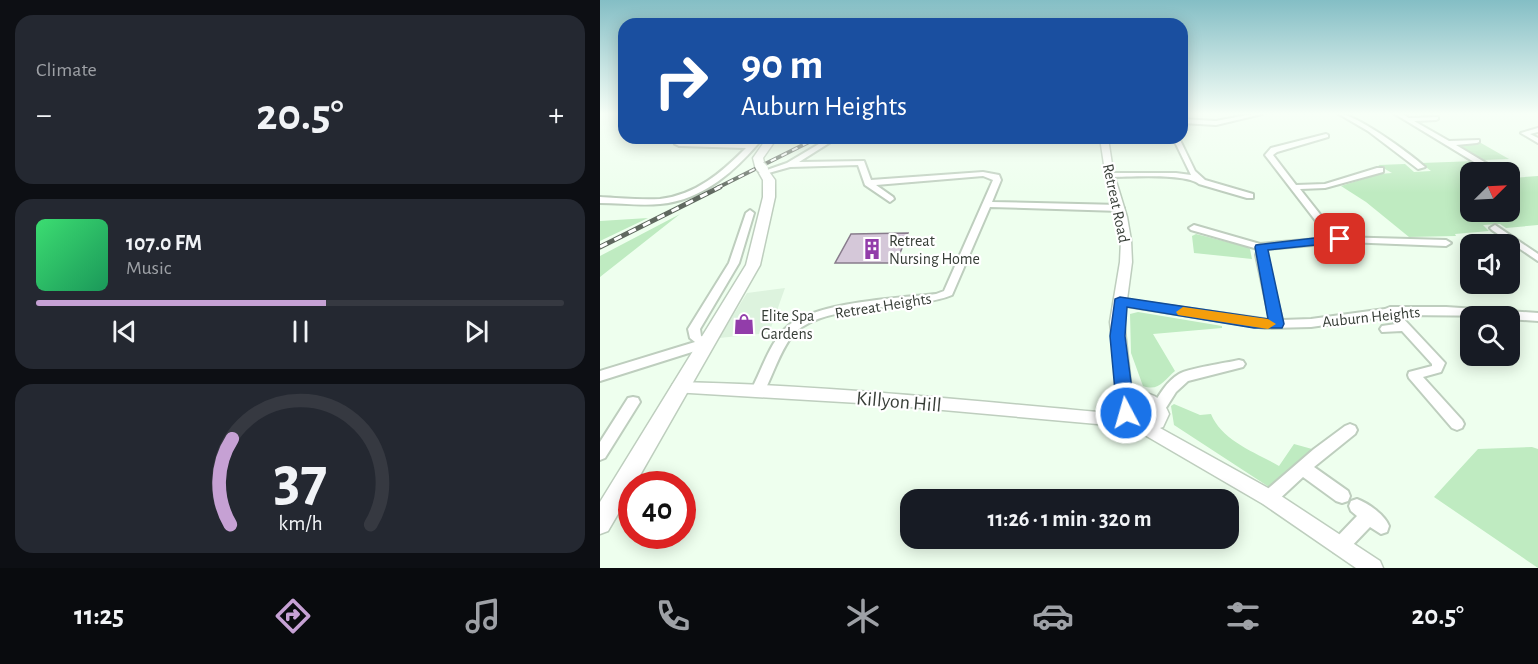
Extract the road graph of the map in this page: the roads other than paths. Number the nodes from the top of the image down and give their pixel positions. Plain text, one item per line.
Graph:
1 (1311, 141) edge
2 (1385, 141) edge
3 (1446, 141) edge
4 (1477, 141) dead end
5 (1450, 143) junction
6 (679, 144) edge
7 (768, 144) edge
8 (824, 144) edge
9 (1105, 144) edge
10 (1179, 144) edge
11 (752, 146) joint
12 (1479, 162) edge
13 (790, 165) junction
14 (1421, 167) dead end
15 (763, 169) junction
16 (1380, 170) dead end
17 (1110, 175) junction
18 (1198, 179) junction
19 (895, 181) junction
20 (868, 183) junction
21 (1294, 187) junction
22 (1250, 196) dead end
23 (600, 200) edge
24 (988, 204) junction
25 (1120, 208) junction
26 (750, 213) dead end
27 (1194, 228) dead end
28 (1495, 228) dead end
29 (1335, 239) junction
30 (1446, 243) dead end
31 (1262, 247) junction
32 (1538, 258) edge
33 (1120, 302) junction
34 (1390, 312) junction
35 (1538, 317) edge
36 (1277, 324) junction
37 (1405, 327) junction
38 (1386, 329) dead end
39 (707, 342) junction
40 (1239, 364) dead end
41 (600, 376) edge
42 (678, 388) junction
43 (759, 390) junction
44 (633, 402) dead end
45 (1138, 413) junction
46 (1457, 424) dead end
47 (1350, 430) dead end
48 (600, 454) edge
49 (1303, 468) junction
50 (1342, 496) dead end
51 (1269, 498) junction
52 (1369, 516) dead end
53 (600, 523) edge
54 (1340, 546) junction
55 (1373, 568) edge

1 - 21 street
2 - 14 street
3 - 5 street
4 - 5 street
5 - 12 street
6 - 11 street
7 - 15 main road
8 - 13 street
9 - 17 street, Retreat Road
10 - 18 street
11 - 23 street
13 - 15 street
13 - 20 street
15 - 39 main road
16 - 21 street
17 - 18 street
17 - 25 street, Retreat Road
18 - 22 street
19 - 20 street, Retreat Heights
19 - 20 street
19 - 24 street, Retreat Heights
21 - 29 street
24 - 25 street
24 - 43 street, Retreat Heights
25 - 33 street, Retreat Road
26 - 39 street
27 - 31 street
28 - 32 street
29 - 30 street
29 - 31 street
31 - 36 street
33 - 36 street, Auburn Heights
33 - 45 street, Retreat Road
34 - 35 street, Auburn Heights
34 - 36 street, Auburn Heights
34 - 37 street
37 - 38 street
37 - 46 street
39 - 41 street
39 - 42 main road
40 - 45 street
42 - 43 street, Killyon Hill
42 - 53 main road
43 - 45 street, Killyon Hill
44 - 48 street
45 - 51 street
47 - 49 street
49 - 50 street
49 - 51 street
51 - 54 street
52 - 54 street
54 - 55 street

